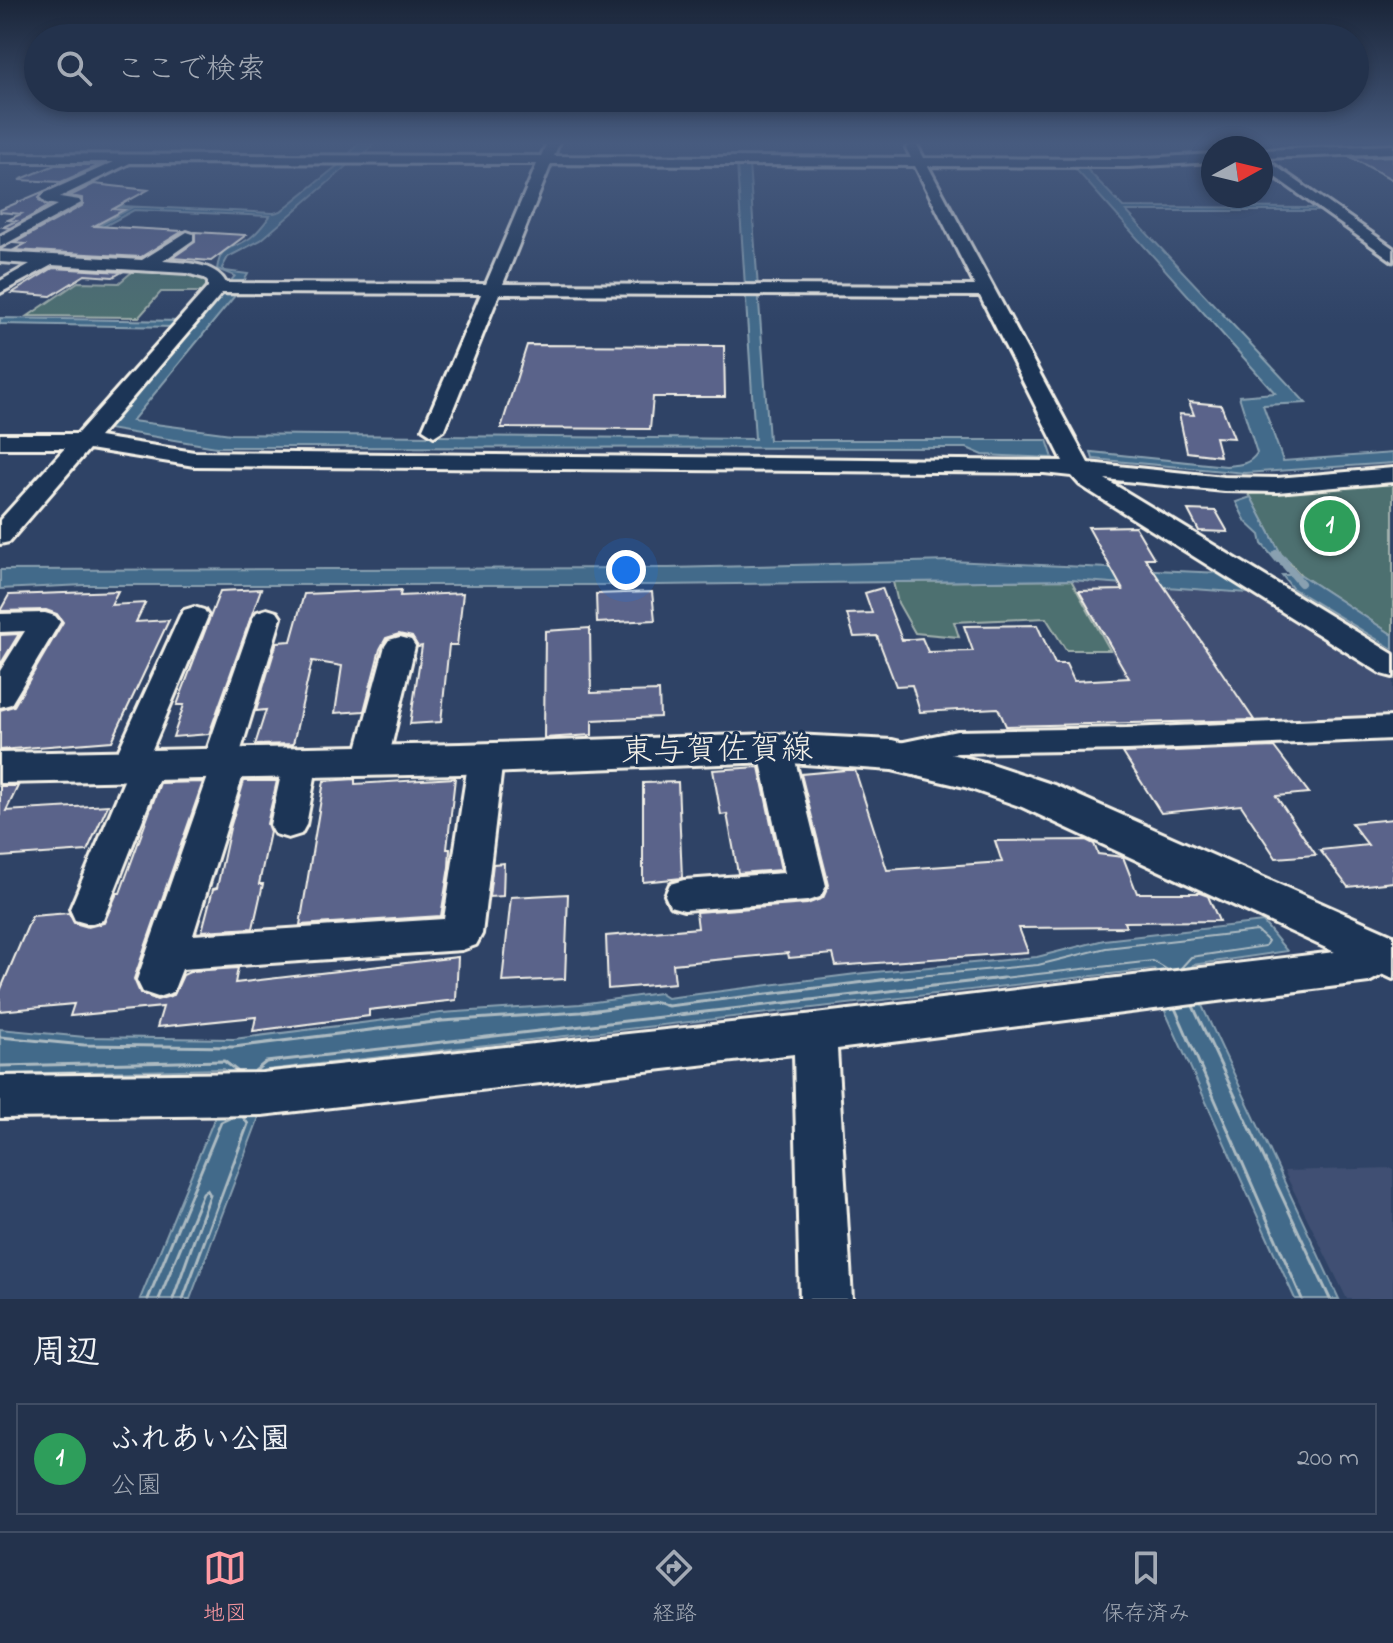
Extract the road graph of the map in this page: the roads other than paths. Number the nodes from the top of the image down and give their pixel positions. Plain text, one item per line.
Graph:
1 (73, 204) edge
2 (527, 204) edge
3 (941, 204) edge
4 (1320, 204) edge
5 (187, 237) dead end
6 (0, 242) edge
7 (1393, 256) edge
8 (0, 257) edge
9 (44, 258) junction
10 (148, 264) junction
11 (0, 288) edge
12 (229, 288) junction
13 (492, 289) junction
14 (987, 291) junction
15 (434, 429) dead end
16 (0, 441) edge
17 (82, 441) junction
18 (1079, 469) junction
19 (1393, 475) edge
20 (0, 536) edge
21 (194, 616) dead end
22 (267, 618) dead end
23 (0, 623) edge
24 (400, 646) dead end
25 (1393, 667) edge
26 (0, 697) edge
27 (1393, 728) edge
28 (775, 748) junction
29 (892, 755) junction
30 (486, 758) junction
31 (371, 760) junction
32 (301, 761) junction
33 (225, 762) junction
34 (138, 765) junction
35 (0, 768) edge
36 (288, 825) dead end
37 (684, 895) dead end
38 (89, 909) dead end
39 (1388, 956) edge
40 (815, 1033) junction
41 (0, 1097) edge
42 (826, 1299) edge

1 - 6 street
2 - 13 street
3 - 14 street
4 - 7 street
5 - 10 street
8 - 9 street
9 - 10 street
9 - 11 street
10 - 12 street
12 - 13 street
12 - 17 street
13 - 14 street
13 - 15 street
14 - 18 street
16 - 17 street
17 - 18 street
17 - 20 street
18 - 19 street
18 - 25 street
21 - 34 street
22 - 33 street
23 - 26 street
24 - 31 street
27 - 29 street
28 - 29 main road, 東与賀佐賀線
28 - 30 main road, 東与賀佐賀線
28 - 37 street
29 - 39 main road, 東与賀佐賀線
30 - 31 main road, 東与賀佐賀線
30 - 33 street
31 - 32 main road, 東与賀佐賀線
32 - 33 main road, 東与賀佐賀線
32 - 36 street
33 - 34 main road, 東与賀佐賀線
34 - 35 main road, 東与賀佐賀線
34 - 38 street
39 - 40 street
40 - 41 street
40 - 42 street

